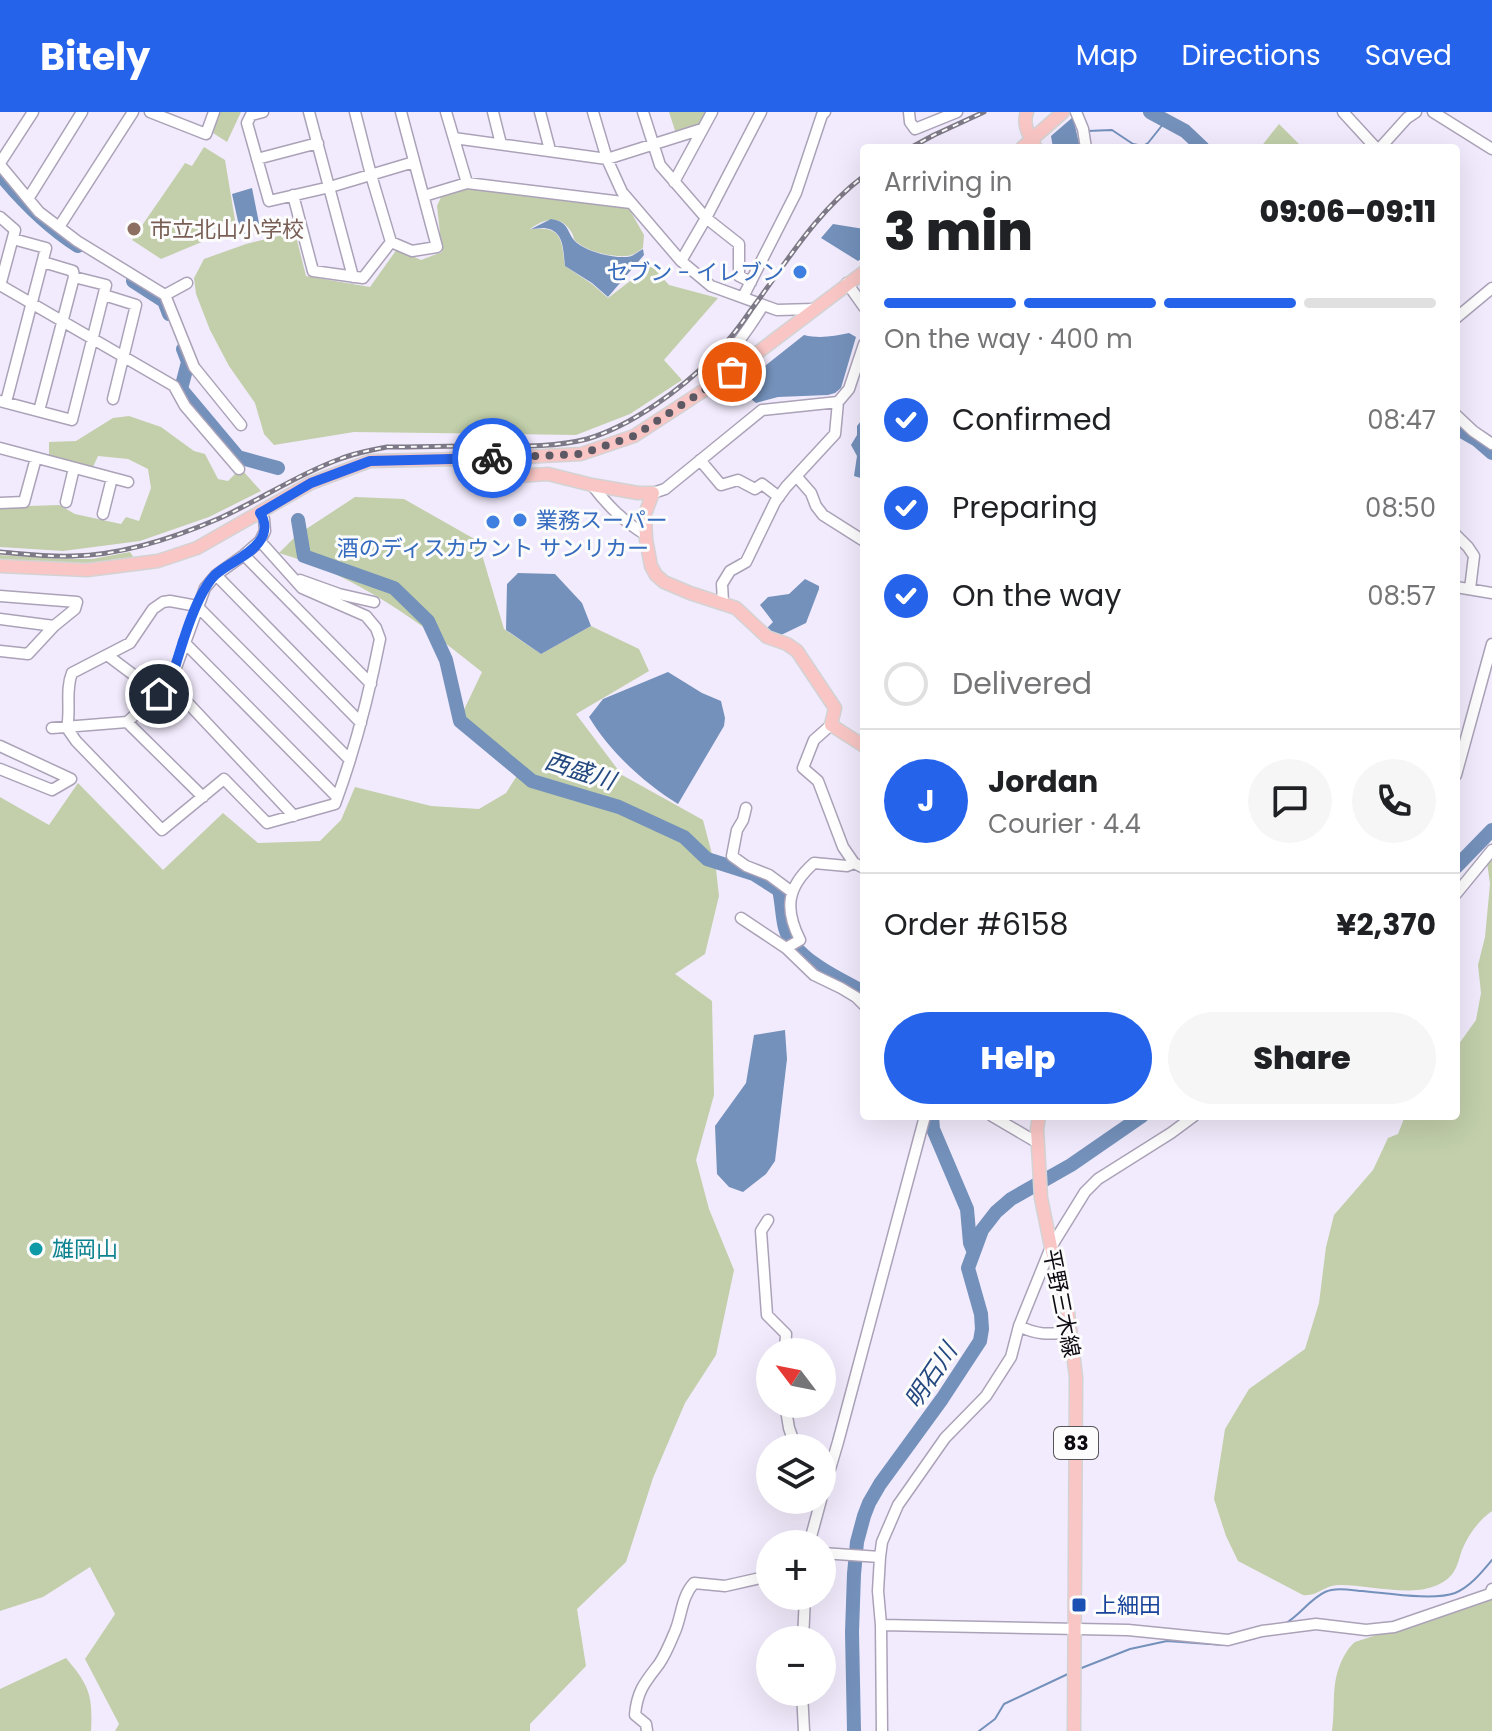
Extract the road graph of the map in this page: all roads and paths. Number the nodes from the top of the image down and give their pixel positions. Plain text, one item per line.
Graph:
1 (33, 112) edge
2 (82, 112) edge
3 (133, 112) edge
4 (150, 112) edge
5 (214, 112) edge
6 (263, 112) edge
7 (309, 112) edge
8 (355, 112) edge
9 (401, 112) edge
10 (446, 112) edge
11 (493, 112) edge
12 (540, 112) edge
13 (593, 112) edge
14 (643, 112) edge
15 (712, 112) edge
16 (761, 112) edge
17 (825, 112) edge
18 (909, 112) edge
19 (957, 112) edge
20 (1027, 112) edge
21 (1063, 112) edge
22 (1076, 112) edge
23 (1343, 112) edge
24 (1416, 112) edge
25 (1433, 112) edge
26 (942, 115) edge
27 (702, 129) junction
28 (454, 138) junction
29 (318, 143) junction
30 (501, 144) junction
31 (652, 144) junction
32 (1030, 144) edge
33 (1031, 144) edge
34 (1085, 144) edge
35 (1374, 144) edge
36 (1382, 144) edge
37 (1492, 149) edge
38 (550, 150) junction
39 (257, 159) junction
40 (607, 159) junction
41 (414, 162) junction
42 (0, 164) edge
43 (371, 175) junction
44 (674, 182) junction
45 (467, 183) junction
46 (330, 187) junction
47 (293, 195) junction
48 (424, 196) junction
49 (28, 199) junction
50 (631, 203) junction
51 (0, 217) edge
52 (706, 218) junction
53 (59, 227) junction
54 (13, 239) junction
55 (391, 242) junction
56 (681, 261) junction
57 (43, 262) junction
58 (860, 275) edge
59 (74, 277) junction
60 (353, 277) junction
61 (751, 282) junction
62 (187, 283) dead end
63 (847, 283) junction
64 (0, 285) edge
65 (1492, 288) edge
66 (104, 295) junction
67 (165, 295) junction
68 (743, 297) junction
69 (860, 301) edge
70 (32, 304) junction
71 (763, 305) junction
72 (814, 309) junction
73 (1460, 315) edge
74 (62, 321) junction
75 (92, 339) junction
76 (860, 356) edge
77 (125, 357) junction
78 (707, 388) junction
79 (113, 399) dead end
80 (3, 401) edge
81 (838, 402) junction
82 (39, 411) junction
83 (1460, 419) edge
84 (241, 425) dead end
85 (1492, 444) edge
86 (1, 450) edge
87 (36, 458) junction
88 (700, 460) junction
89 (470, 462) junction
90 (74, 468) junction
91 (239, 469) dead end
92 (797, 477) junction
93 (112, 478) junction
94 (128, 482) dead end
95 (592, 485) junction
96 (653, 493) junction
97 (779, 497) junction
98 (66, 502) dead end
99 (0, 503) edge
100 (260, 513) junction
101 (103, 514) dead end
102 (646, 535) junction
103 (860, 538) edge
104 (1460, 539) edge
105 (260, 541) junction
106 (244, 555) junction
107 (0, 566) edge
108 (216, 575) junction
109 (294, 578) junction
110 (1460, 588) edge
111 (1470, 589) junction
112 (1492, 593) edge
113 (0, 596) edge
114 (374, 602) dead end
115 (723, 602) junction
116 (197, 606) junction
117 (0, 619) edge
118 (54, 626) junction
119 (184, 642) junction
120 (1492, 644) edge
121 (0, 651) edge
122 (107, 655) junction
123 (170, 684) junction
124 (371, 684) junction
125 (159, 694) junction
126 (127, 722) junction
127 (361, 723) junction
128 (831, 725) junction
129 (52, 728) dead end
130 (67, 728) junction
131 (860, 743) edge
132 (0, 746) edge
133 (350, 760) junction
134 (1460, 760) edge
135 (0, 769) edge
136 (203, 797) junction
137 (337, 797) junction
138 (746, 808) dead end
139 (294, 816) junction
140 (1492, 850) edge
141 (859, 866) edge
142 (1460, 889) edge
143 (792, 892) junction
144 (741, 918) dead end
145 (786, 948) junction
146 (860, 1002) edge
147 (924, 1120) edge
148 (999, 1120) edge
149 (1038, 1120) edge
150 (1189, 1120) edge
151 (1038, 1143) junction
152 (768, 1220) dead end
153 (1051, 1247) junction
154 (1019, 1326) junction
155 (1071, 1332) junction
156 (786, 1338) edge
157 (836, 1448) edge
158 (836, 1554) edge
159 (880, 1557) junction
160 (756, 1578) edge
161 (1492, 1589) edge
162 (881, 1625) junction
163 (1073, 1628) junction
164 (803, 1706) edge
165 (647, 1731) edge
166 (804, 1731) edge
167 (882, 1731) edge
168 (1074, 1731) edge

1 - 42 street
2 - 49 street
3 - 53 street
4 - 5 street
6 - 39 street
7 - 29 street
8 - 43 street
9 - 41 street
10 - 28 street
11 - 30 street
12 - 38 street
13 - 40 street
14 - 31 street
15 - 27 street
16 - 52 street
17 - 61 street
18 - 26 street
19 - 26 street
20 - 32 main road
21 - 33 main road
22 - 34 street
23 - 35 street
24 - 36 street
25 - 37 street
27 - 31 street
27 - 44 street
28 - 30 street
28 - 45 street
29 - 39 street
29 - 46 street
30 - 38 street
31 - 40 street
31 - 44 street
38 - 40 street
39 - 47 street
40 - 50 street
41 - 43 street
41 - 48 street
42 - 49 street
43 - 46 street
43 - 55 street
44 - 52 street
45 - 48 street
45 - 50 street
46 - 47 street
46 - 60 street
47 - 60 street
48 - 55 street
49 - 53 street
50 - 56 street
51 - 54 street
52 - 56 street
52 - 61 street
53 - 67 street
54 - 57 street
54 - 64 street
55 - 60 street
56 - 68 street
57 - 59 street
57 - 70 street
58 - 63 main road
59 - 66 street
59 - 74 street
61 - 68 street
62 - 67 street
63 - 69 street
63 - 72 main road
64 - 70 street
65 - 73 street
66 - 75 street
66 - 77 street
67 - 84 street
68 - 71 street
70 - 74 street
70 - 80 street
71 - 72 street
71 - 78 street
72 - 78 main road
74 - 75 street
74 - 82 street
75 - 77 street
75 - 82 street
76 - 81 street
77 - 79 street
77 - 91 street
78 - 89 main road
80 - 82 street
81 - 88 street
81 - 92 street
83 - 85 street
86 - 87 street
87 - 90 street
87 - 99 street
88 - 96 street
88 - 97 street
89 - 95 main road
89 - 100 main road
90 - 93 street
90 - 98 street
92 - 97 street
92 - 103 street
93 - 94 street
93 - 101 street
95 - 96 main road
95 - 102 street
96 - 102 main road
97 - 115 street
100 - 105 street
100 - 107 main road
102 - 115 main road
104 - 111 street
105 - 106 street
105 - 109 street
106 - 108 street
106 - 124 street
108 - 116 street
108 - 127 street
109 - 114 street
109 - 124 street
110 - 111 street
111 - 112 street
113 - 118 street
115 - 128 main road
116 - 119 street
116 - 122 street
116 - 133 street
117 - 118 street
118 - 121 street
119 - 123 street
119 - 137 street
120 - 134 street
122 - 125 street
122 - 130 street
123 - 125 street
123 - 139 street
124 - 127 street
125 - 126 street
126 - 130 street
126 - 136 street
127 - 133 street
128 - 131 main road
128 - 141 street
129 - 130 street
130 - 136 street
132 - 135 street
133 - 137 street
136 - 139 street
137 - 139 street
138 - 143 street
140 - 142 street
141 - 143 street
143 - 145 street
144 - 145 street
145 - 146 street
147 - 157 street
148 - 151 street
149 - 151 main road, 平野三木線 / 83
150 - 153 street
151 - 153 main road, 平野三木線 / 83
152 - 156 street
153 - 154 street
153 - 155 main road, 平野三木線 / 83
154 - 155 street
154 - 159 street
155 - 163 main road, 平野三木線 / 83
158 - 159 street
159 - 162 street
160 - 165 street
161 - 163 street
162 - 163 street
162 - 167 street
163 - 168 main road, 平野三木線 / 83
164 - 166 street

